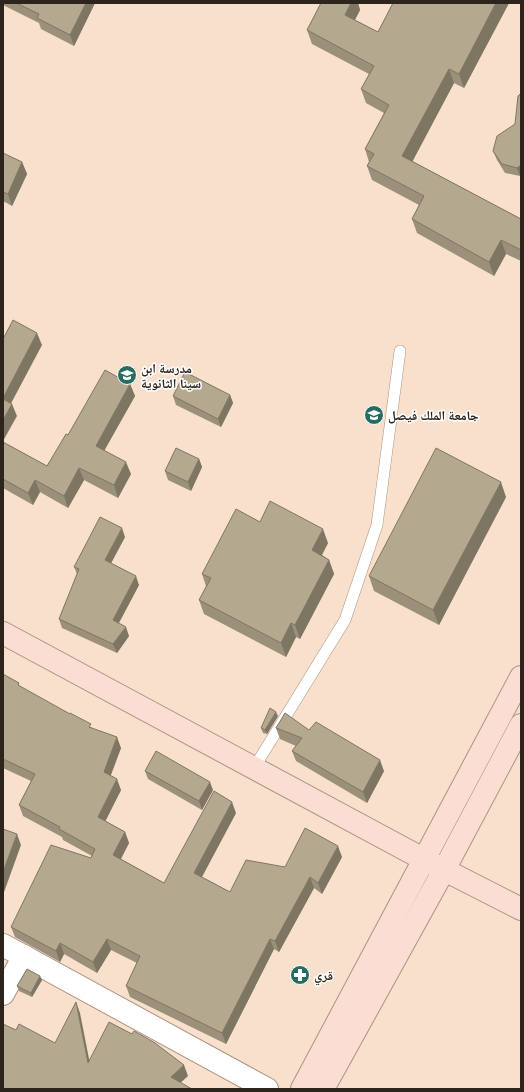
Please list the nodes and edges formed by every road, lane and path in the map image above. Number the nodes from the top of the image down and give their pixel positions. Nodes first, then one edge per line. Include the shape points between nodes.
1 (400, 351) dead end
2 (3, 633) edge
3 (521, 677) edge
4 (521, 725) edge
5 (254, 768) junction
6 (425, 860) junction
7 (444, 870) junction
8 (521, 909) edge
9 (3, 945) edge
10 (24, 956) junction
11 (3, 994) edge
12 (267, 1089) edge
13 (302, 1089) edge
14 (323, 1089) edge

1 - 5 lane via 377,525 345,620
2 - 5 street
3 - 6 street
4 - 7 street
5 - 6 street
6 - 7 street
6 - 13 street
7 - 8 street
7 - 14 street
9 - 10 street
10 - 11 street
10 - 12 street

